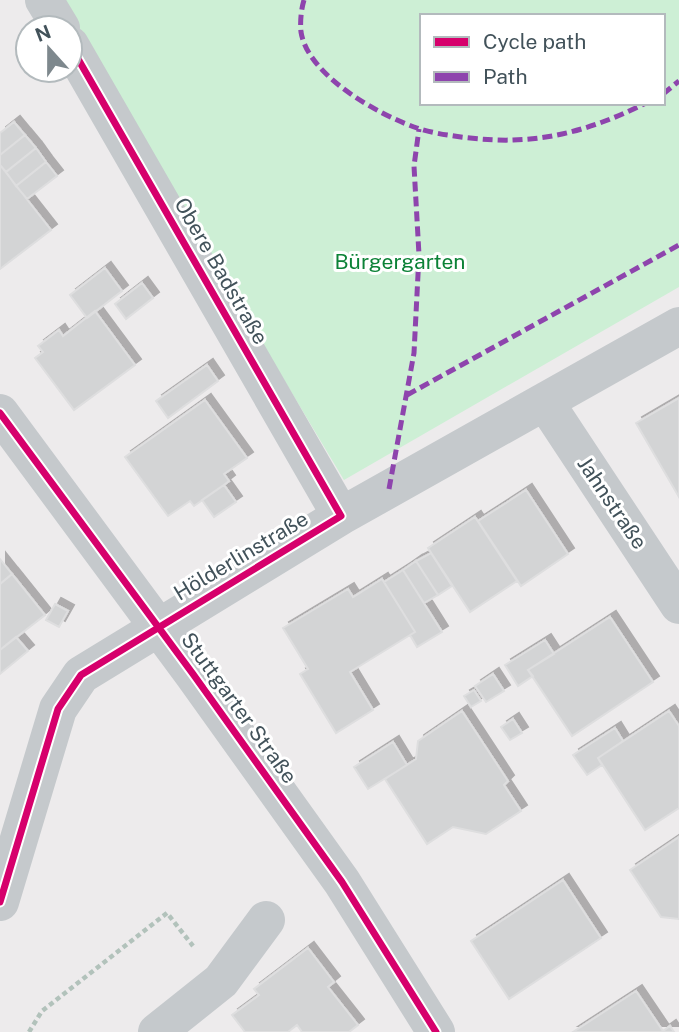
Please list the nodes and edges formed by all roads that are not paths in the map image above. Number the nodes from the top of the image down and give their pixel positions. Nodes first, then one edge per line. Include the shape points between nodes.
1 (84, 68) edge
2 (679, 326) edge
3 (545, 402) junction
4 (0, 413) edge
5 (341, 516) junction
6 (679, 605) edge
7 (158, 626) junction
8 (0, 902) edge
9 (266, 920) dead end
10 (157, 1032) edge
11 (436, 1032) edge

1 - 5 street, Obere Badstraße
2 - 3 street, Hölderlinstraße
3 - 5 street, Hölderlinstraße
3 - 6 street, Jahnstraße
4 - 7 street, Stuttgarter Straße
5 - 7 street, Hölderlinstraße
7 - 8 street, Hölderlinstraße via 81,675 58,709
7 - 11 street, Stuttgarter Straße via 342,882
9 - 10 street via 221,981

